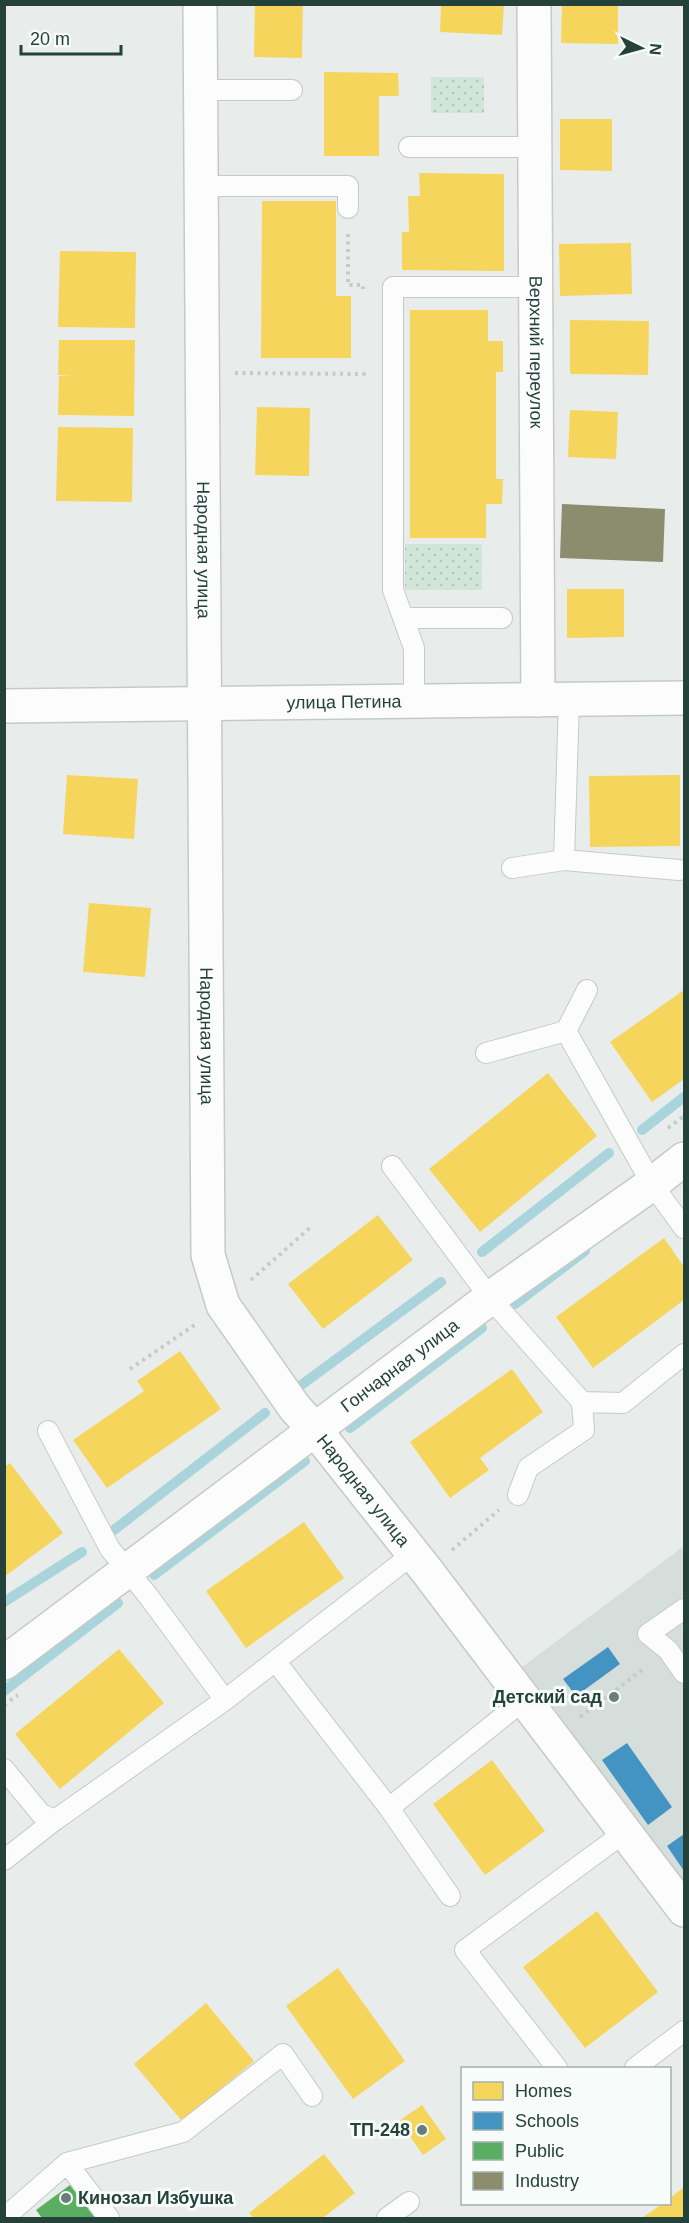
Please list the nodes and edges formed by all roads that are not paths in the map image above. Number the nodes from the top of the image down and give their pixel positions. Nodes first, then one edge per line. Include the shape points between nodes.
1 (200, 4) edge
2 (534, 4) edge
3 (201, 90) junction
4 (292, 90) dead end
5 (409, 147) dead end
6 (535, 147) junction
7 (202, 186) junction
8 (348, 208) road end
9 (536, 287) junction
10 (404, 618) junction
11 (502, 618) dead end
12 (684, 698) edge
13 (414, 700) junction
14 (553, 700) junction
15 (204, 703) junction
16 (4, 705) edge
17 (564, 860) junction
18 (512, 868) dead end
19 (679, 870) dead end
20 (587, 990) dead end
21 (566, 1031) junction
22 (486, 1053) dead end
23 (684, 1159) edge
24 (392, 1166) dead end
25 (652, 1184) junction
26 (684, 1228) edge
27 (490, 1298) junction
28 (684, 1354) edge
29 (582, 1402) junction
30 (48, 1431) dead end
31 (316, 1431) junction
32 (518, 1495) road end
33 (420, 1563) junction
34 (126, 1570) junction
35 (684, 1609) edge
36 (276, 1662) junction
37 (4, 1663) edge
38 (684, 1673) edge
39 (225, 1700) junction
40 (525, 1700) junction
41 (4, 1768) edge
42 (389, 1808) junction
43 (55, 1820) junction
44 (625, 1832) junction
45 (4, 1860) edge
46 (450, 1896) dead end
47 (684, 1910) edge
48 (684, 2031) edge
49 (556, 2067) edge
50 (636, 2067) edge
51 (312, 2096) dead end
52 (68, 2163) junction
53 (409, 2202) dead end
54 (4, 2218) edge
55 (109, 2218) edge
56 (387, 2218) edge

1 - 3 street, Народная улица
2 - 6 street, Верхний переулок
3 - 4 lane
3 - 7 street, Народная улица
5 - 6 lane
6 - 9 street, Верхний переулок
7 - 8 lane via 348,186
7 - 15 street, Народная улица
9 - 10 lane via 393,287 393,590
9 - 14 street, Верхний переулок
10 - 11 lane
10 - 13 lane via 414,648
12 - 14 street, улица Петина
13 - 14 street, улица Петина
13 - 15 street, улица Петина
14 - 17 lane
15 - 16 street, улица Петина
15 - 31 street, Народная улица via 208,1255 223,1305 295,1408
17 - 18 lane
17 - 19 lane
20 - 21 lane
21 - 22 lane
21 - 25 lane
23 - 25 street, Гончарная улица
24 - 27 lane
25 - 26 lane
25 - 27 street, Гончарная улица
27 - 29 lane
27 - 31 street, Гончарная улица
28 - 29 lane via 622,1403
29 - 32 lane via 584,1430 528,1468
30 - 34 lane via 110,1549
31 - 33 street, Народная улица
31 - 34 street, Гончарная улица
33 - 36 lane
33 - 40 street, Народная улица
34 - 37 street, Гончарная улица
34 - 39 lane
35 - 38 lane via 648,1634 668,1650
36 - 39 lane
36 - 42 lane
39 - 43 lane
40 - 42 lane
40 - 44 street, Народная улица
41 - 43 lane via 41,1814
42 - 46 lane
43 - 45 lane
44 - 47 street, Народная улица
44 - 49 lane via 465,1950
48 - 50 lane
51 - 52 lane via 283,2054 183,2132
52 - 54 lane
52 - 55 lane
53 - 56 lane

